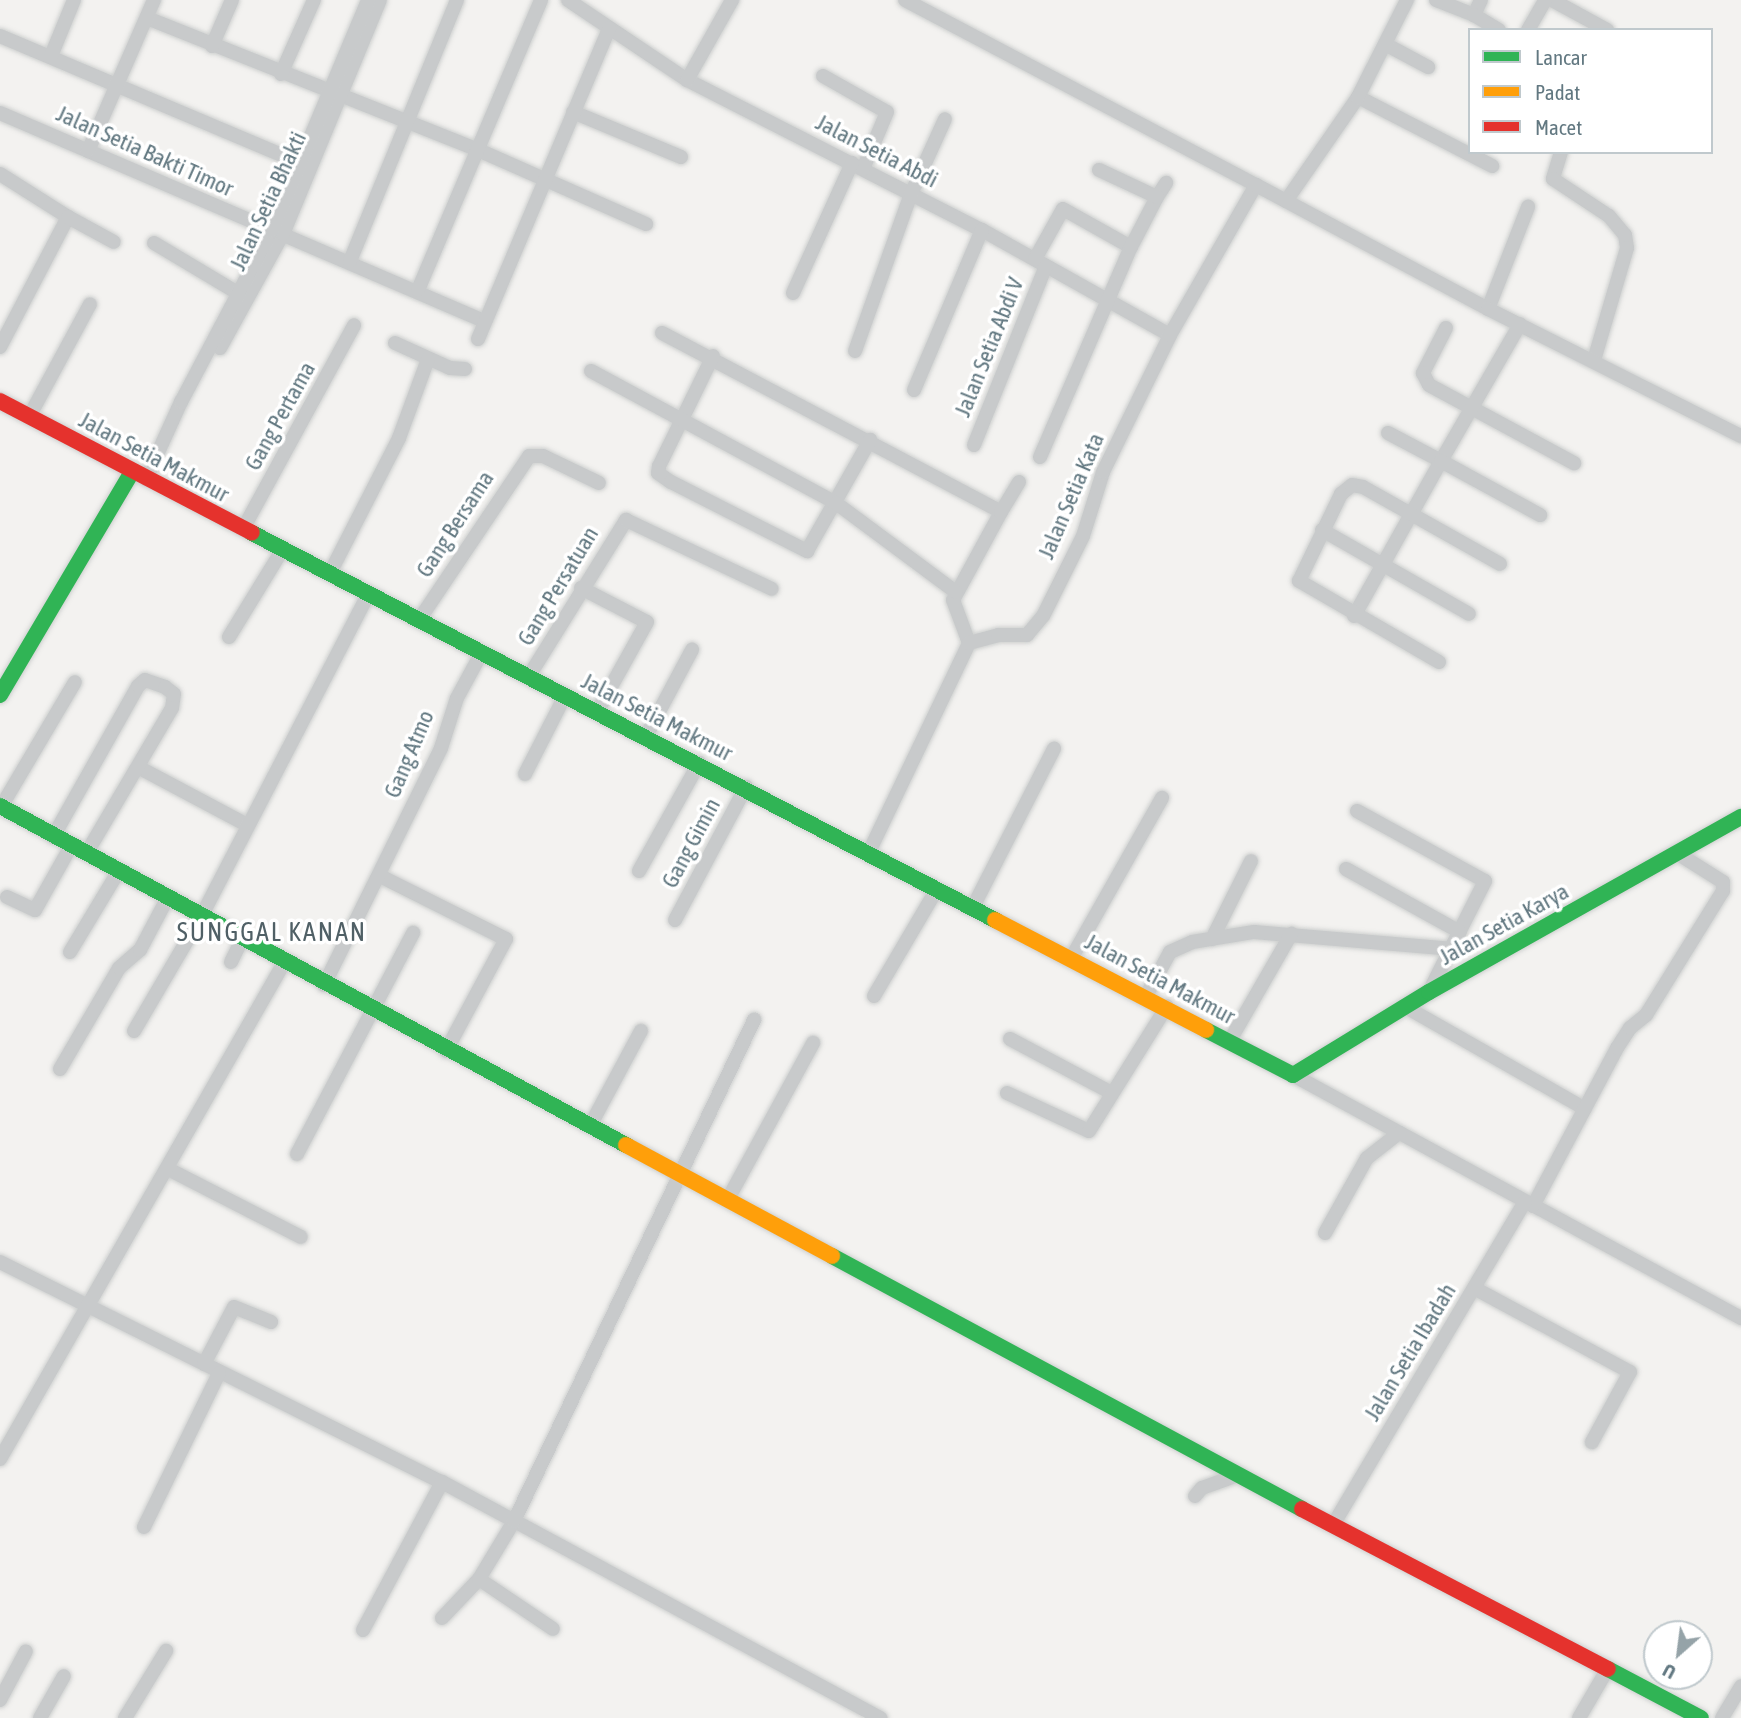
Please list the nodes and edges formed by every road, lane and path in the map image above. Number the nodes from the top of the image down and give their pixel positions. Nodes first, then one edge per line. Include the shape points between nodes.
1 (74, 0) edge
2 (154, 0) edge
3 (232, 0) edge
4 (314, 0) edge
5 (457, 0) edge
6 (541, 0) edge
7 (568, 0) edge
8 (732, 0) edge
9 (905, 0) edge
10 (1407, 0) edge
11 (1436, 0) edge
12 (1481, 0) edge
13 (1545, 0) edge
14 (1552, 0) edge
15 (373, 4) edge
16 (1474, 15) junction
17 (147, 18) junction
18 (1496, 28) edge
19 (1529, 28) edge
20 (1603, 28) edge
21 (609, 29) junction
22 (4, 37) edge
23 (1385, 44) junction
24 (212, 46) junction
25 (0, 52) edge
26 (51, 56) junction
27 (1428, 67) dead end
28 (282, 74) junction
29 (823, 76) dead end
30 (687, 80) junction
31 (119, 83) junction
32 (336, 94) junction
33 (1358, 97) junction
34 (573, 112) junction
35 (0, 113) edge
36 (946, 119) dead end
37 (410, 122) junction
38 (476, 149) junction
39 (88, 151) junction
40 (1468, 154) edge
41 (1469, 154) edge
42 (1559, 154) edge
43 (681, 157) dead end
44 (306, 164) junction
45 (858, 166) junction
46 (1492, 166) dead end
47 (1100, 170) dead end
48 (0, 174) edge
49 (544, 181) junction
50 (1166, 183) dead end
51 (1256, 185) junction
52 (911, 194) junction
53 (1157, 197) junction
54 (1286, 201) junction
55 (1528, 207) dead end
56 (68, 217) junction
57 (646, 224) dead end
58 (982, 230) junction
59 (277, 232) junction
60 (114, 242) dead end
61 (154, 243) dead end
62 (1131, 247) junction
63 (350, 261) junction
64 (1041, 262) junction
65 (418, 289) junction
66 (238, 293) junction
67 (793, 293) dead end
68 (1107, 300) junction
69 (90, 303) dead end
70 (1488, 309) junction
71 (484, 321) junction
72 (1520, 324) junction
73 (354, 325) dead end
74 (1446, 328) dead end
75 (223, 333) junction
76 (662, 333) dead end
77 (1170, 335) junction
78 (478, 339) dead end
79 (395, 342) dead end
80 (0, 347) edge
81 (855, 351) dead end
82 (713, 356) junction
83 (428, 359) junction
84 (1594, 360) junction
85 (465, 369) dead end
86 (591, 372) dead end
87 (914, 390) dead end
88 (0, 401) edge
89 (1471, 408) junction
90 (29, 417) junction
91 (683, 418) junction
92 (1388, 433) dead end
93 (1741, 436) edge
94 (870, 440) junction
95 (974, 445) dead end
96 (1040, 457) dead end
97 (1441, 461) junction
98 (1574, 463) dead end
99 (139, 475) junction
100 (1018, 482) dead end
101 (598, 483) dead end
102 (836, 503) junction
103 (1002, 512) junction
104 (1410, 515) junction
105 (1540, 515) dead end
106 (243, 529) junction
107 (1322, 530) junction
108 (283, 549) junction
109 (1384, 564) junction
110 (1500, 564) dead end
111 (330, 573) junction
112 (581, 588) junction
113 (772, 589) dead end
114 (956, 592) junction
115 (369, 593) junction
116 (1469, 614) dead end
117 (1354, 616) junction
118 (419, 620) junction
119 (229, 637) dead end
120 (969, 643) junction
121 (692, 650) dead end
122 (482, 652) junction
123 (1439, 662) dead end
124 (529, 676) junction
125 (75, 682) dead end
126 (0, 695) edge
127 (565, 696) junction
128 (597, 712) junction
129 (646, 737) junction
130 (1054, 749) dead end
131 (699, 763) junction
132 (138, 767) junction
133 (525, 774) dead end
134 (746, 788) junction
135 (1162, 798) dead end
136 (1, 807) edge
137 (1357, 811) dead end
138 (1741, 817) edge
139 (247, 825) junction
140 (54, 837) junction
141 (71, 846) junction
142 (1677, 853) junction
143 (86, 854) junction
144 (868, 854) junction
145 (1251, 861) dead end
146 (1346, 869) dead end
147 (639, 871) dead end
148 (118, 872) junction
149 (380, 876) junction
150 (937, 889) junction
151 (7, 897) dead end
152 (167, 899) junction
153 (973, 907) junction
154 (201, 917) junction
155 (675, 920) dead end
156 (1460, 932) junction
157 (413, 933) dead end
158 (1291, 934) junction
159 (242, 939) junction
160 (1212, 939) junction
161 (1453, 949) junction
162 (71, 952) dead end
163 (1072, 957) junction
164 (230, 962) dead end
165 (284, 963) junction
166 (324, 985) junction
167 (1430, 992) junction
168 (874, 996) dead end
169 (1146, 996) junction
170 (1167, 1006) junction
171 (1404, 1006) junction
172 (373, 1010) junction
173 (754, 1020) dead end
174 (134, 1031) dead end
175 (641, 1031) dead end
176 (1010, 1039) dead end
177 (1229, 1042) junction
178 (813, 1043) dead end
179 (446, 1051) junction
180 (60, 1069) dead end
181 (1293, 1075) junction
182 (1007, 1093) dead end
183 (1112, 1093) junction
184 (1585, 1109) junction
185 (590, 1126) junction
186 (1399, 1133) junction
187 (298, 1154) dead end
188 (168, 1169) junction
189 (679, 1174) junction
190 (728, 1199) junction
191 (1529, 1204) junction
192 (1325, 1233) dead end
193 (301, 1237) dead end
194 (0, 1262) edge
195 (1474, 1288) junction
196 (88, 1304) junction
197 (1741, 1318) edge
198 (271, 1322) dead end
199 (204, 1364) junction
200 (219, 1373) junction
201 (1592, 1442) dead end
202 (0, 1459) edge
203 (1237, 1475) junction
204 (442, 1482) junction
205 (1195, 1496) dead end
206 (514, 1521) junction
207 (1333, 1525) junction
208 (144, 1527) dead end
209 (480, 1579) junction
210 (442, 1618) dead end
211 (553, 1629) dead end
212 (363, 1630) dead end
213 (26, 1651) dead end
214 (166, 1651) dead end
215 (1606, 1670) junction
216 (64, 1676) dead end
217 (1741, 1686) edge
218 (0, 1700) edge
219 (40, 1718) edge
220 (125, 1718) edge
221 (881, 1718) edge
222 (1579, 1718) edge
223 (1701, 1718) edge
224 (1722, 1718) edge

1 - 26 street
2 - 17 street
3 - 24 street
4 - 28 street
5 - 37 street
6 - 38 street
7 - 21 street, Jalan Setia Abdi
8 - 30 street
9 - 51 street
10 - 23 street
11 - 16 street
12 - 16 street
13 - 19 street
14 - 20 street
15 - 32 street, Jalan Setia Bhakti
16 - 18 street
17 - 24 street
17 - 31 street
21 - 30 street, Jalan Setia Abdi
21 - 34 street
22 - 25 street
22 - 26 street
23 - 27 street
23 - 33 street
24 - 28 street
26 - 31 street
28 - 32 street
29 - 45 street via 887,112 887,121
30 - 45 street, Jalan Setia Abdi
31 - 39 street
31 - 44 street
32 - 37 street
32 - 44 street, Jalan Setia Bhakti
33 - 40 street
33 - 54 street
34 - 43 street
34 - 49 street
35 - 39 street, Jalan Setia Bakti Timor
36 - 52 street
37 - 38 street
37 - 63 street
38 - 49 street
38 - 65 street
39 - 59 street, Jalan Setia Bakti Timor
41 - 46 street
42 - 84 street via 1552,177 1609,216 1625,235 1627,248
44 - 59 street, Jalan Setia Bhakti
45 - 52 street, Jalan Setia Abdi
45 - 67 street
47 - 53 street
48 - 56 street
49 - 57 street
49 - 71 street
50 - 53 street
51 - 54 street
51 - 77 street, Jalan Setia Kata
52 - 58 street, Jalan Setia Abdi
52 - 81 street
53 - 62 street
54 - 70 street
55 - 70 street
56 - 60 street
56 - 80 street
58 - 64 street, Jalan Setia Abdi
58 - 87 street
59 - 63 street, Jalan Setia Bakti Timor
59 - 66 street, Jalan Setia Bhakti
59 - 75 street, Jalan Setia Bhakti
61 - 66 street
62 - 64 street, Jalan Setia Abdi V via 1063,209
62 - 68 street
63 - 65 street, Jalan Setia Bakti Timor
64 - 68 street, Jalan Setia Abdi
64 - 95 street, Jalan Setia Abdi V
65 - 71 street, Jalan Setia Bakti Timor
66 - 75 street, Jalan Setia Bhakti
68 - 77 street, Jalan Setia Abdi
68 - 96 street
69 - 90 street
70 - 72 street
71 - 78 street
72 - 84 street
72 - 89 street
73 - 106 street, Gang Pertama
74 - 89 street via 1423,378
75 - 99 street, Jalan Setia Bhakti
76 - 82 street
77 - 120 street, Jalan Setia Kata via 1103,472 1083,536 1043,616 1027,635 998,635
79 - 83 street
82 - 91 street
82 - 94 street
83 - 85 street
83 - 111 street via 399,438
84 - 93 street
86 - 91 street
88 - 90 street, Jalan Setia Makmur
89 - 97 street
89 - 98 street
90 - 99 street, Jalan Setia Makmur
91 - 102 street
91 - 102 street via 658,473 671,482 800,550 812,545
92 - 97 street
94 - 102 street
94 - 103 street
97 - 104 street
97 - 105 street
99 - 106 street, Jalan Setia Makmur
99 - 126 street
100 - 103 street
101 - 118 street, Gang Bersama via 543,456 531,455
102 - 114 street
103 - 114 street
104 - 107 street via 1352,485 1341,494
104 - 109 street
104 - 110 street
106 - 108 street, Jalan Setia Makmur
107 - 109 street
107 - 117 street via 1299,580
108 - 111 street, Jalan Setia Makmur
108 - 119 street
109 - 116 street
109 - 117 street
111 - 115 street, Jalan Setia Makmur
112 - 113 street, Gang Persatuan via 626,520
112 - 124 street, Gang Persatuan
112 - 128 street via 647,622
114 - 120 street via 954,611
115 - 118 street, Jalan Setia Makmur
115 - 139 street
117 - 123 street
118 - 122 street, Jalan Setia Makmur
120 - 144 street
121 - 129 street
122 - 124 street, Jalan Setia Makmur
122 - 149 street, Gang Atmo via 457,698 441,748
124 - 127 street, Jalan Setia Makmur
125 - 136 street
127 - 128 street, Jalan Setia Makmur
127 - 133 street
128 - 129 street, Jalan Setia Makmur
129 - 131 street, Jalan Setia Makmur
130 - 153 street
131 - 134 street, Jalan Setia Makmur
131 - 147 street
132 - 139 street
132 - 140 street via 174,700 165,687 145,680 98,752
132 - 143 street
134 - 144 street, Jalan Setia Makmur
134 - 155 street, Gang Gimin
135 - 163 street
136 - 140 street
137 - 156 street via 1481,875 1485,886
138 - 142 street, Jalan Setia Karya
139 - 154 street
140 - 141 street
141 - 143 street
141 - 151 street via 36,910
142 - 167 street, Jalan Setia Karya
142 - 184 street, Jalan Setia Ibadah via 1723,882 1723,891 1646,1014 1616,1048
143 - 148 street
144 - 150 street, Jalan Setia Makmur
145 - 160 street
146 - 156 street
148 - 152 street
148 - 162 street
149 - 166 street, Gang Atmo
149 - 179 street via 506,939
150 - 153 street, Jalan Setia Makmur
150 - 168 street
152 - 154 street
152 - 180 street via 140,950 119,968
153 - 163 street, Jalan Setia Makmur
154 - 159 street
154 - 174 street
156 - 161 street
157 - 172 street
158 - 160 street via 1254,932
158 - 161 street
158 - 177 street
159 - 164 street
159 - 165 street
160 - 169 street via 1183,943 1170,952
161 - 167 street
163 - 169 street, Jalan Setia Makmur
165 - 166 street
165 - 188 street
166 - 172 street
167 - 171 street, Jalan Setia Karya
169 - 170 street, Jalan Setia Makmur
170 - 177 street, Jalan Setia Makmur
170 - 183 street
171 - 181 street, Jalan Setia Karya
171 - 184 street
172 - 179 street
172 - 187 street
173 - 189 street
175 - 185 street
176 - 183 street
177 - 181 street, Jalan Setia Makmur
178 - 190 street
179 - 185 street
181 - 186 street
182 - 183 street via 1086,1132
184 - 191 street, Jalan Setia Ibadah
185 - 189 street
186 - 191 street
186 - 192 street via 1367,1158
188 - 193 street
188 - 196 street
189 - 190 street
189 - 206 street
190 - 203 street
191 - 195 street, Jalan Setia Ibadah
191 - 197 street
194 - 196 street
195 - 201 street via 1630,1372
195 - 207 street, Jalan Setia Ibadah
196 - 199 street
196 - 202 street
198 - 199 street via 234,1307
199 - 200 street
200 - 204 street
200 - 208 street
203 - 205 street via 1202,1488
203 - 207 street
204 - 206 street
204 - 212 street
206 - 209 street
206 - 221 street
207 - 215 street
209 - 210 street
209 - 211 street
213 - 218 street
214 - 220 street
215 - 222 street
215 - 223 street
216 - 219 street
217 - 224 street

